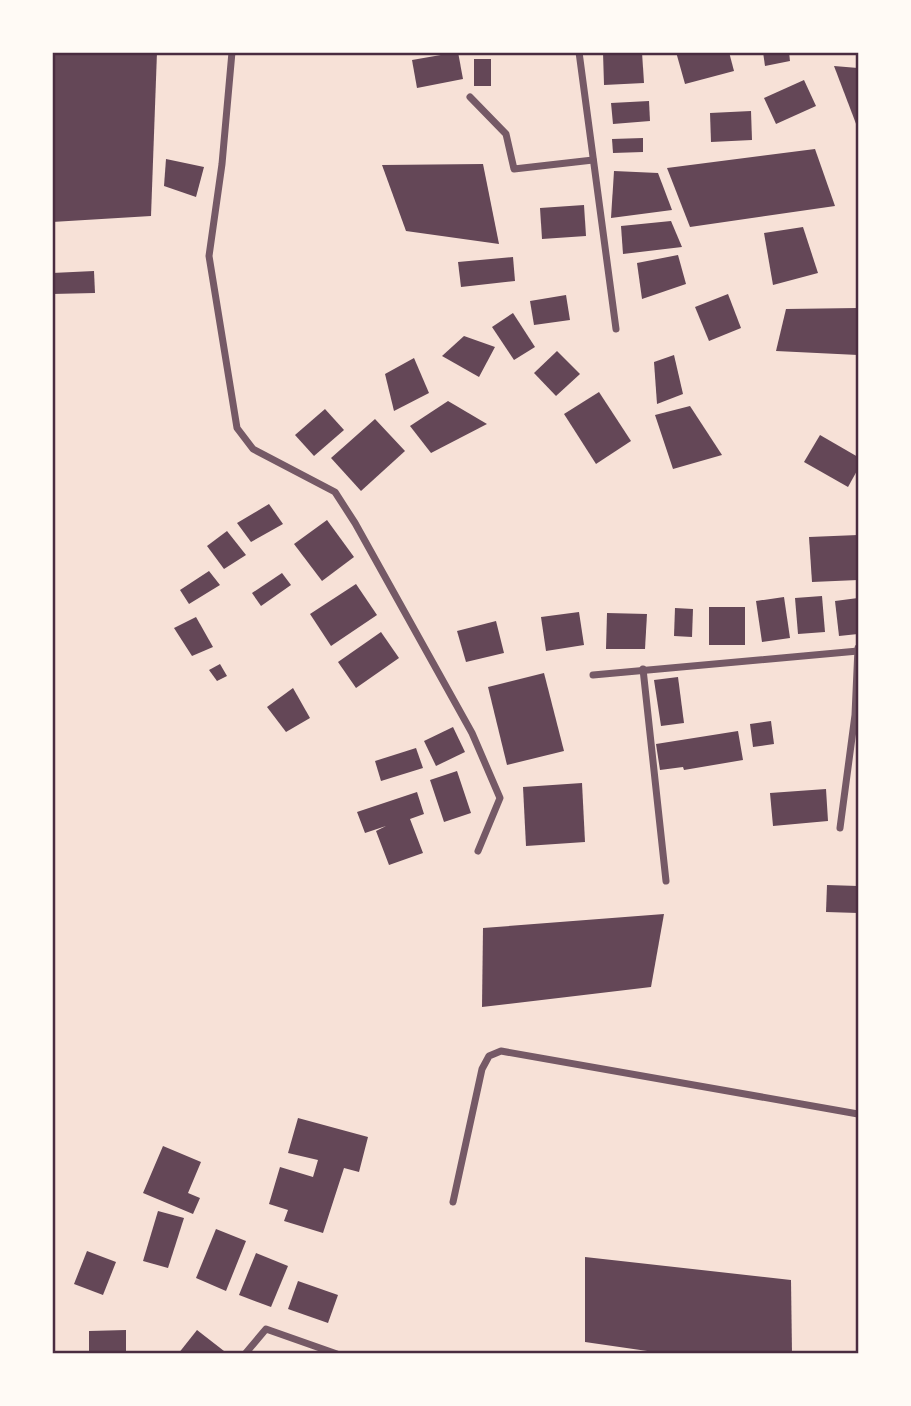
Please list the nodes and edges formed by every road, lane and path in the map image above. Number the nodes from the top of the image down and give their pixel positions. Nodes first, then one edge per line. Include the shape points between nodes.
1 (232, 52) edge
2 (579, 52) edge
3 (470, 97) dead end
4 (593, 160) junction
5 (616, 329) dead end
6 (858, 649) edge
7 (643, 669) junction
8 (593, 675) dead end
9 (857, 715) edge
10 (840, 828) dead end
11 (478, 851) dead end
12 (666, 881) dead end
13 (859, 1114) edge
14 (453, 1202) dead end
15 (245, 1353) edge
16 (337, 1353) edge

1 - 11 street via 209,256 237,428 253,449 335,492 355,523 472,733 500,798
2 - 4 street
3 - 4 street via 506,134 514,169
4 - 5 street
6 - 7 street
6 - 9 street
7 - 8 street
7 - 12 street
9 - 10 street
13 - 14 street via 501,1051 489,1056 482,1069
15 - 16 street via 266,1329

